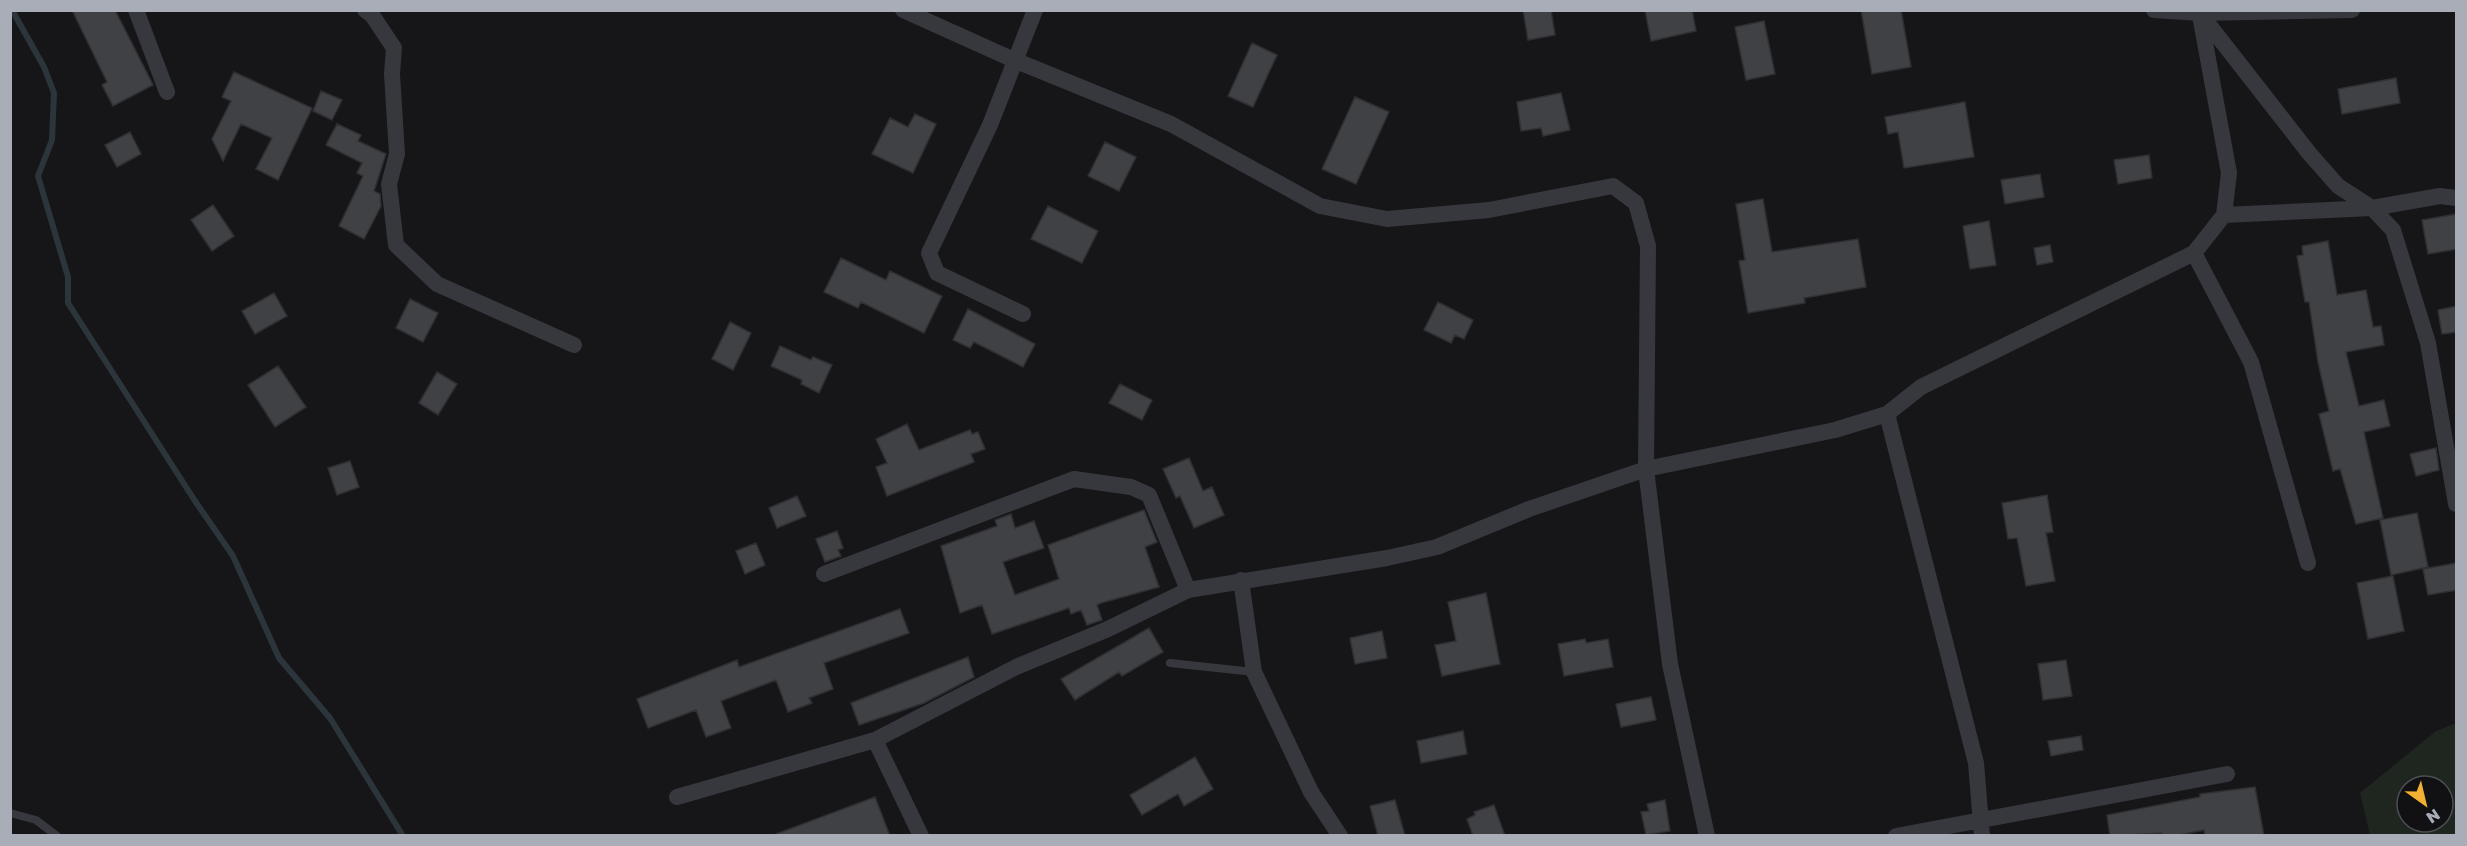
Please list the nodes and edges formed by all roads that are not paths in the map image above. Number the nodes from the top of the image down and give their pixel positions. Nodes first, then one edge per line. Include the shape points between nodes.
1 (136, 10) edge
2 (365, 10) edge
3 (903, 10) edge
4 (1035, 10) edge
5 (2154, 10) edge
6 (2352, 10) edge
7 (2199, 12) edge
8 (1014, 60) junction
9 (167, 92) dead end
10 (2457, 198) edge
11 (2372, 208) junction
12 (2224, 215) junction
13 (2194, 253) junction
14 (1023, 314) dead end
15 (574, 345) dead end
16 (1887, 414) junction
17 (1646, 469) junction
18 (2457, 504) edge
19 (2308, 563) dead end
20 (824, 574) dead end
21 (1241, 580) junction
22 (1188, 590) junction
23 (1170, 663) dead end
24 (1254, 672) junction
25 (875, 740) junction
26 (2227, 774) dead end
27 (677, 797) dead end
28 (10, 813) edge
29 (1981, 829) edge
30 (57, 836) edge
31 (921, 836) edge
32 (1340, 836) edge
33 (1707, 836) edge
34 (1896, 836) edge

1 - 9 street
2 - 15 street via 394,48 397,154 389,184 396,245 437,284
3 - 8 street
4 - 8 street
5 - 7 street
6 - 7 street
7 - 11 street via 2330,178
7 - 12 street via 2229,173
8 - 14 street via 990,125 929,254 937,273
8 - 17 street via 1171,124 1320,206 1387,219 1489,210 1613,186 1636,203 1648,246
10 - 11 street via 2440,196
11 - 12 street
11 - 18 street via 2393,230 2428,343
12 - 13 street
13 - 16 street via 1921,387
13 - 19 street via 2251,362
16 - 17 street via 1835,430
16 - 29 street via 1976,763
17 - 21 street via 1529,509 1437,547
17 - 33 street via 1670,664
20 - 22 street via 1074,479 1131,487 1149,495
21 - 22 street
21 - 24 street
22 - 25 street via 1016,667
23 - 24 lane
24 - 32 street via 1311,792
25 - 27 street
25 - 31 street
26 - 29 street
28 - 30 lane via 36,820
29 - 34 street

